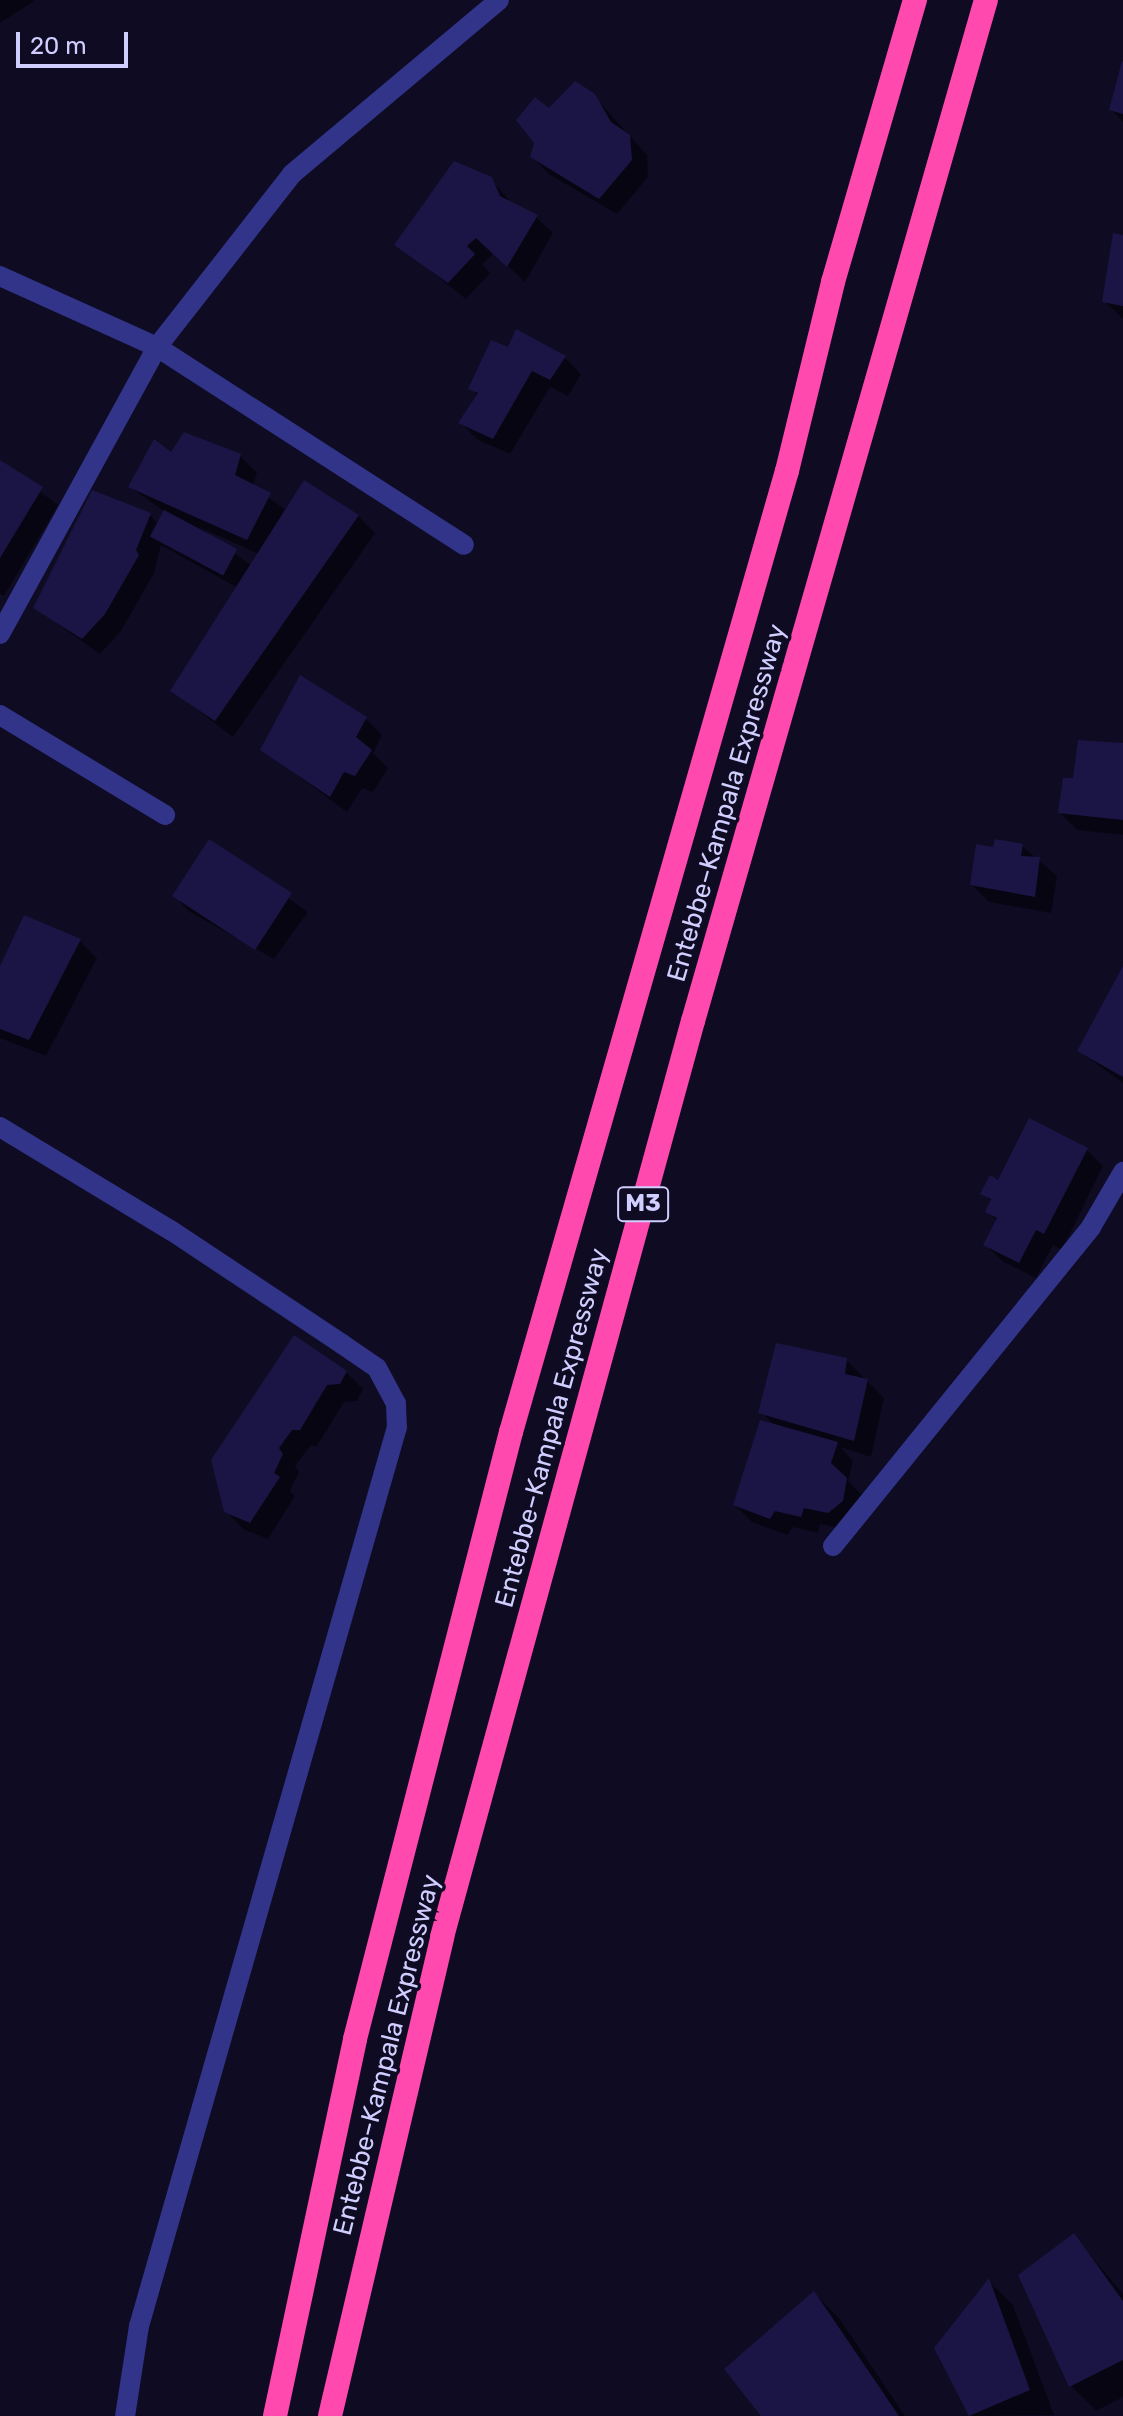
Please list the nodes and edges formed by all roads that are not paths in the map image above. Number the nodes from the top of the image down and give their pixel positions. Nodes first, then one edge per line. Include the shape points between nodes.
1 (499, 0) edge
2 (915, 0) edge
3 (986, 0) edge
4 (0, 276) edge
5 (157, 347) junction
6 (464, 545) dead end
7 (0, 634) edge
8 (0, 715) edge
9 (165, 815) dead end
10 (0, 1127) edge
11 (1123, 1172) edge
12 (833, 1546) dead end
13 (125, 2416) edge
14 (275, 2416) edge
15 (330, 2416) edge

1 - 5 street via 292,174
2 - 14 highway, Entebbe–Kampala Expressway / M3 via 833,282 783,486 511,1432 355,2039
3 - 15 highway, Entebbe–Kampala Expressway / M3 via 693,1021 451,1906
4 - 5 street
5 - 6 street
5 - 7 street
8 - 9 street
10 - 13 street via 172,1231 377,1368 396,1403 397,1427 139,2326
11 - 12 street via 1091,1227

